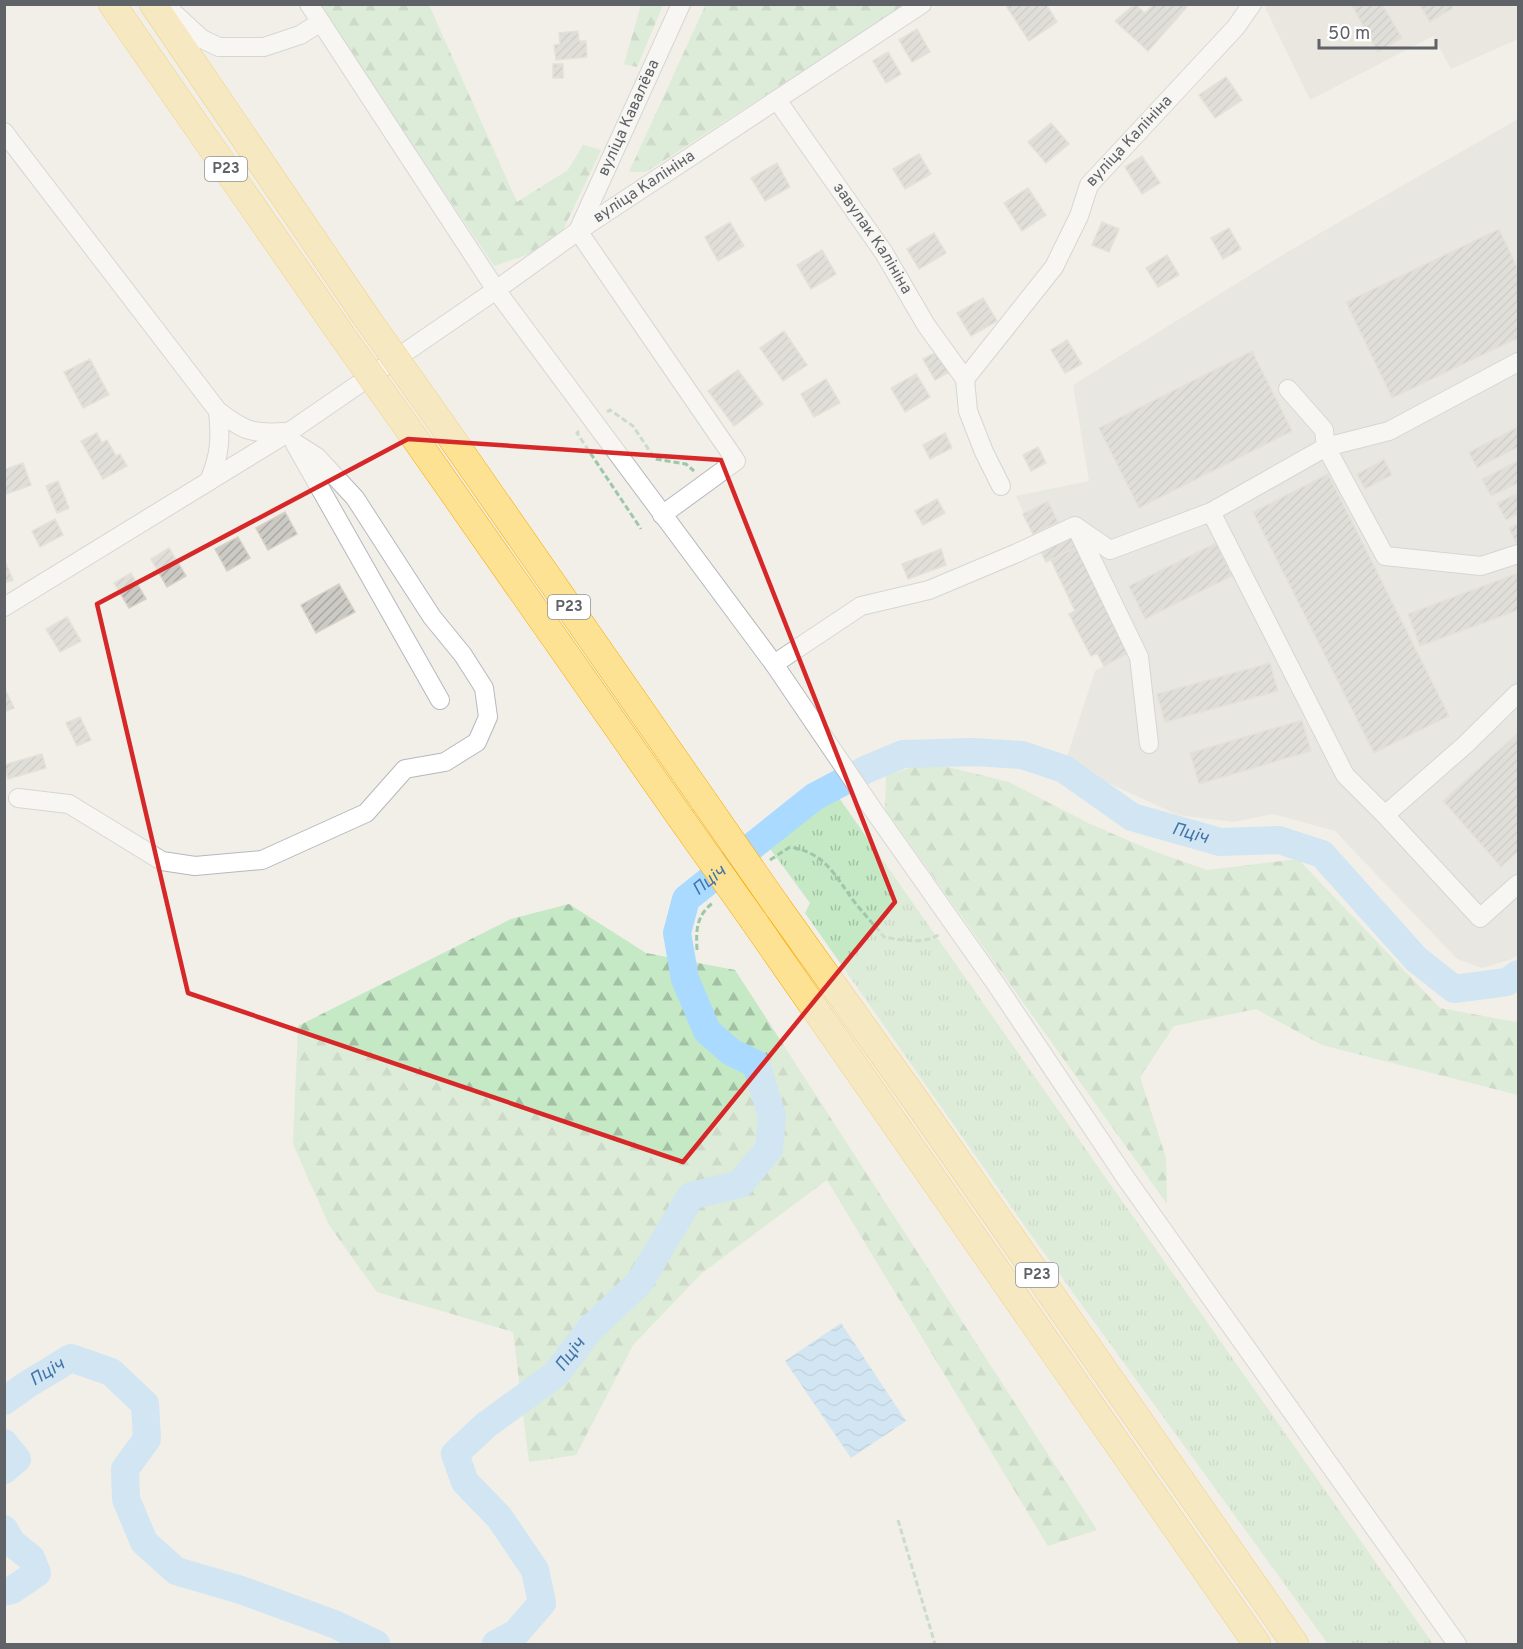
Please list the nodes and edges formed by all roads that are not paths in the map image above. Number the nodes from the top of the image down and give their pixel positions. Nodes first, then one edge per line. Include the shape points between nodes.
1 (112, 4) edge
2 (153, 4) edge
3 (164, 4) edge
4 (309, 4) edge
5 (681, 4) edge
6 (922, 4) edge
7 (1252, 4) edge
8 (321, 22) junction
9 (777, 100) junction
10 (4, 132) edge
11 (578, 231) junction
12 (496, 290) junction
13 (1518, 362) edge
14 (965, 379) junction
15 (1288, 389) dead end
16 (218, 411) junction
17 (292, 438) junction
18 (1326, 447) junction
19 (209, 481) junction
20 (1001, 486) dead end
21 (1211, 512) junction
22 (662, 515) junction
23 (1075, 526) junction
24 (1518, 554) edge
25 (4, 608) edge
26 (774, 664) junction
27 (1518, 693) edge
28 (440, 700) dead end
29 (1149, 744) dead end
30 (18, 798) dead end
31 (1385, 815) junction
32 (1518, 884) edge
33 (1257, 1644) edge
34 (1295, 1644) edge
35 (1457, 1644) edge

1 - 33 highway, Р23, bridge
2 - 34 highway, Р23, bridge via 366,317
3 - 8 street via 202,39 219,47 264,47 300,35
4 - 8 street
5 - 11 street, вуліца Кавалёва
6 - 9 street, вуліца Калініна
7 - 14 street, вуліца Калініна via 1236,27 1089,185 1054,267
8 - 12 street
9 - 11 street, вуліца Калініна
9 - 14 street, завулак Калініна via 884,253 926,325
10 - 16 street
11 - 12 street, вуліца Калініна
11 - 22 street via 736,461
12 - 17 street, вуліца Калініна
12 - 22 street
13 - 18 street via 1389,431
14 - 20 street via 968,411
15 - 18 street via 1324,430
16 - 17 street via 238,427
16 - 19 street via 221,436
17 - 19 street, вуліца Калініна
17 - 28 street
17 - 30 street via 317,457 355,498 432,617 484,688 489,717 477,742 445,762 405,769 366,813 262,860 195,866 162,861 69,804
18 - 21 street
18 - 24 street via 1385,556 1481,566
19 - 25 street, вуліца Калініна
21 - 23 street via 1110,550
21 - 31 street via 1345,775
22 - 26 street
23 - 26 street via 929,590 861,606
23 - 29 street via 1139,657
26 - 35 street via 1125,1177
27 - 31 street
31 - 32 street via 1480,918

